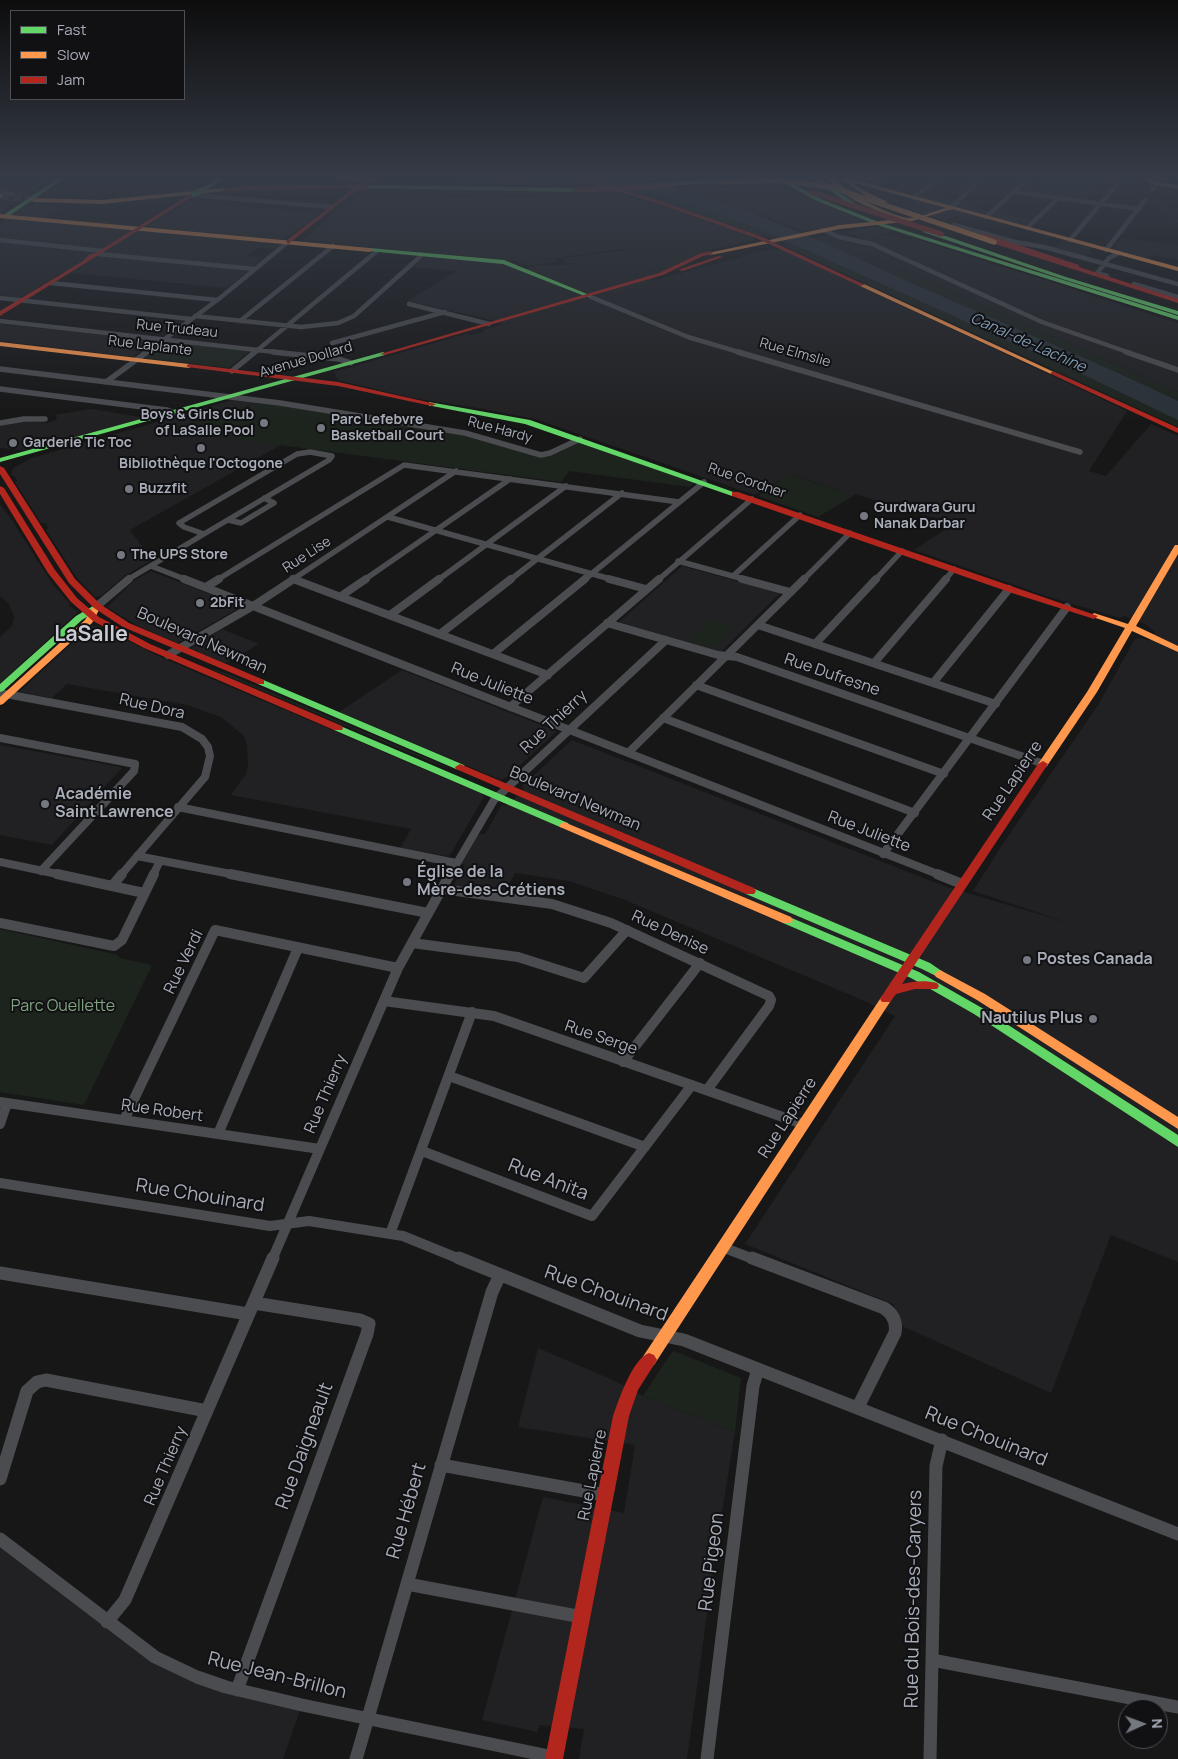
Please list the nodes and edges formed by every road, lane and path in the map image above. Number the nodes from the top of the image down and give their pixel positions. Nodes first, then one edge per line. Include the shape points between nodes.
1 (89, 260) edge
2 (169, 260) edge
3 (266, 260) edge
4 (316, 260) edge
5 (365, 260) edge
6 (416, 260) edge
7 (477, 260) edge
8 (688, 260) edge
9 (810, 260) edge
10 (907, 260) edge
11 (993, 260) edge
12 (1017, 260) edge
13 (1024, 260) edge
14 (1030, 260) edge
15 (1047, 260) edge
16 (1052, 260) edge
17 (1054, 260) edge
18 (1069, 260) edge
19 (1074, 260) edge
20 (1107, 260) edge
21 (1144, 260) edge
22 (1064, 264) junction
23 (1101, 268) junction
24 (255, 269) junction
25 (1178, 270) edge
26 (51, 283) junction
27 (1178, 284) edge
28 (1116, 294) junction
29 (589, 296) junction
30 (0, 298) edge
31 (216, 300) junction
32 (1178, 300) edge
33 (22, 301) junction
34 (409, 304) dead end
35 (445, 312) junction
36 (1178, 312) edge
37 (0, 314) edge
38 (193, 318) junction
39 (1178, 318) edge
40 (0, 321) edge
41 (240, 321) junction
42 (489, 324) junction
43 (287, 326) junction
44 (164, 339) junction
45 (332, 343) dead end
46 (0, 344) edge
47 (258, 350) junction
48 (136, 360) junction
49 (351, 363) junction
50 (0, 369) edge
51 (328, 370) junction
52 (1178, 370) edge
53 (232, 371) junction
54 (296, 378) junction
55 (275, 380) junction
56 (106, 382) junction
57 (332, 383) junction
58 (0, 389) edge
59 (232, 397) junction
60 (175, 412) junction
61 (45, 419) dead end
62 (0, 423) edge
63 (131, 425) junction
64 (1178, 431) edge
65 (580, 439) junction
66 (1080, 452) dead end
67 (0, 460) edge
68 (2, 469) edge
69 (456, 472) junction
70 (510, 479) junction
71 (704, 482) junction
72 (566, 486) junction
73 (1, 493) edge
74 (622, 493) junction
75 (264, 498) junction
76 (752, 498) junction
77 (679, 502) junction
78 (800, 516) junction
79 (388, 517) junction
80 (228, 520) junction
81 (436, 530) junction
82 (850, 533) junction
83 (205, 534) junction
84 (486, 545) junction
85 (1178, 547) edge
86 (902, 551) junction
87 (538, 559) junction
88 (678, 562) junction
89 (151, 566) junction
90 (954, 569) junction
91 (591, 574) junction
92 (733, 576) junction
93 (293, 579) junction
94 (206, 587) junction
95 (646, 589) junction
96 (1009, 589) junction
97 (790, 592) junction
98 (341, 596) junction
99 (253, 606) junction
100 (1066, 607) junction
101 (92, 612) junction
102 (390, 615) junction
103 (608, 622) junction
104 (104, 623) junction
105 (758, 625) junction
106 (83, 626) junction
107 (1130, 627) junction
108 (440, 634) junction
109 (666, 640) junction
110 (815, 644) junction
111 (1178, 649) edge
112 (173, 652) junction
113 (493, 654) junction
114 (726, 656) junction
115 (874, 663) junction
116 (548, 675) junction
117 (933, 683) junction
118 (696, 685) junction
119 (2, 695) edge
120 (996, 704) junction
121 (510, 707) junction
122 (663, 718) junction
123 (568, 730) junction
124 (0, 738) edge
125 (971, 738) junction
126 (628, 754) junction
127 (1044, 764) junction
128 (944, 774) junction
129 (502, 792) junction
130 (178, 808) junction
131 (915, 813) junction
132 (883, 854) junction
133 (137, 856) junction
134 (160, 861) junction
135 (0, 862) edge
136 (456, 863) junction
137 (41, 871) junction
138 (962, 884) junction
139 (112, 886) junction
140 (442, 889) junction
141 (144, 893) junction
142 (428, 913) junction
143 (0, 923) edge
144 (627, 930) junction
145 (412, 943) junction
146 (298, 948) junction
147 (911, 959) junction
148 (700, 963) junction
149 (398, 968) junction
150 (904, 970) junction
151 (937, 986) junction
152 (891, 991) junction
153 (384, 1001) junction
154 (472, 1012) junction
155 (623, 1062) junction
156 (449, 1076) junction
157 (692, 1085) junction
158 (707, 1090) junction
159 (4, 1102) edge
160 (124, 1120) junction
161 (0, 1124) edge
162 (803, 1124) junction
163 (1178, 1124) edge
164 (218, 1134) junction
165 (1178, 1142) edge
166 (645, 1148) junction
167 (320, 1149) junction
168 (422, 1150) junction
169 (0, 1183) edge
170 (288, 1224) junction
171 (390, 1234) junction
172 (722, 1247) junction
173 (0, 1273) edge
174 (500, 1275) junction
175 (251, 1308) junction
176 (664, 1336) junction
177 (758, 1369) junction
178 (858, 1407) junction
179 (207, 1411) junction
180 (942, 1440) junction
181 (441, 1465) junction
182 (0, 1479) edge
183 (606, 1495) junction
184 (1178, 1534) edge
185 (0, 1540) edge
186 (407, 1584) junction
187 (582, 1618) junction
188 (107, 1622) junction
189 (932, 1660) junction
190 (237, 1690) junction
191 (1178, 1707) edge
192 (368, 1718) junction
193 (554, 1758) edge
194 (356, 1759) edge
195 (707, 1759) edge
196 (930, 1759) edge

1 - 26 main road
2 - 24 street
3 - 24 street
4 - 41 street
5 - 43 street
6 - 43 street via 350,318 319,326
7 - 29 main road, Rue Elmslie via 509,263
8 - 29 main road, Avenue Dollard via 664,273
9 - 64 main road
10 - 52 street via 1053,327
11 - 39 main road
12 - 28 main road, bridge
13 - 28 main road
14 - 36 main road
15 - 32 main road
16 - 22 main road, bridge
17 - 22 main road
18 - 23 main road
19 - 23 street
20 - 23 street
21 - 25 main road
22 - 32 main road
23 - 27 street
23 - 32 street
24 - 31 street
26 - 31 street
26 - 33 main road
28 - 36 main road
29 - 42 main road, Avenue Dollard
29 - 66 street, Rue Elmslie via 696,340
30 - 33 street
31 - 38 street
33 - 37 main road
33 - 38 street
34 - 35 street
35 - 42 street
35 - 45 street
38 - 41 street
38 - 44 street
40 - 44 street, Rue Trudeau
41 - 43 street
42 - 49 main road, Avenue Dollard
43 - 47 street
44 - 47 street, Rue Trudeau
44 - 48 street
46 - 48 main road, Rue Laplante
47 - 49 street, Rue Trudeau
47 - 53 street
48 - 53 main road, Rue Laplante
48 - 56 street
49 - 51 main road, Avenue Dollard
50 - 56 street, Rue Hardy
51 - 54 main road, Avenue Dollard
51 - 57 main road via 324,376
53 - 55 main road, Rue Laplante
54 - 55 main road, Rue Laplante
54 - 57 main road, Rue Cordner
55 - 59 main road, Avenue Dollard
56 - 59 street, Rue Hardy
57 - 65 main road, Rue Cordner via 510,418
58 - 60 street
59 - 60 main road, Avenue Dollard
59 - 65 street, Rue Hardy via 465,433 542,455
60 - 63 main road, Avenue Dollard
61 - 62 street
63 - 67 main road, Avenue Dollard
63 - 68 main road, Avenue Dollard via 29,456
65 - 71 main road, Rue Cordner
68 - 101 main road, Boulevard Newman
69 - 70 street
69 - 79 street, Rue Lise
69 - 94 street via 405,465
70 - 72 street
70 - 81 street
71 - 76 main road, Rue Cordner
71 - 77 street
72 - 74 street
72 - 84 street
73 - 101 main road, Boulevard Newman via 60,585
74 - 77 street
74 - 87 street
75 - 80 street
75 - 80 street via 274,503 242,522
75 - 83 street via 332,458 308,452 296,455 179,523
76 - 78 main road, Rue Cordner
76 - 88 street
77 - 91 street
78 - 82 main road, Rue Cordner
78 - 92 street
79 - 81 street
79 - 93 street, Rue Lise
80 - 83 street
81 - 84 street
81 - 98 street
82 - 86 main road, Rue Cordner
82 - 97 street
83 - 89 street
84 - 87 street
84 - 102 street
85 - 107 main road, Rue Lapierre
86 - 90 main road, Rue Cordner
86 - 110 street
87 - 91 street
87 - 108 street
88 - 92 street
88 - 95 street
89 - 94 street, Rue Juliette
89 - 101 street via 129,578
90 - 96 main road, Rue Cordner
90 - 115 street
91 - 95 street
91 - 113 street
92 - 97 street
93 - 98 street
93 - 99 street, Rue Lise
94 - 99 street, Rue Juliette
95 - 103 street
96 - 100 main road, Rue Cordner
96 - 117 street
97 - 105 street
98 - 102 street
99 - 112 street, Rue Lise
99 - 121 street, Rue Juliette
100 - 107 main road, Rue Cordner
100 - 120 street
101 - 104 main road, Boulevard Newman
101 - 106 main road
101 - 112 main road, Boulevard Newman via 132,628
101 - 119 main road via 79,618
102 - 108 street
103 - 109 street, Rue Dufresne
103 - 116 street
104 - 106 main road
104 - 112 main road, Boulevard Newman
105 - 110 street
105 - 114 street
106 - 119 main road
107 - 111 main road, Rue Cordner
107 - 127 main road, Rue Lapierre
108 - 113 street
109 - 114 street, Rue Dufresne
109 - 123 street, Rue Thierry
110 - 115 street
112 - 129 main road, Boulevard Newman
113 - 116 street
114 - 118 street
114 - 125 street, Rue Dufresne via 738,657
115 - 117 street
116 - 121 street
117 - 120 street
118 - 122 street
118 - 128 street
119 - 130 street, Rue Dora via 164,723 192,732 208,746 210,756 205,777
120 - 125 street
121 - 123 street, Rue Juliette
122 - 126 street
122 - 131 street
123 - 126 street, Rue Juliette
123 - 129 street, Rue Thierry
124 - 137 street via 135,764 134,771
125 - 127 street, Rue Dufresne
125 - 128 street
126 - 132 street, Rue Juliette
127 - 138 main road, Rue Lapierre
128 - 131 street
129 - 136 street, Rue Thierry via 492,802
129 - 147 main road, Boulevard Newman
129 - 150 main road, Boulevard Newman
130 - 133 street, Rue Dora
130 - 136 street
131 - 132 street
132 - 138 street, Rue Juliette
133 - 134 street
133 - 139 street, Rue Dora
134 - 141 street
134 - 142 street
135 - 137 street
136 - 140 street, Rue Thierry
137 - 139 street
138 - 147 main road, Rue Lapierre
139 - 141 street
140 - 142 street, Rue Thierry
140 - 144 street, Rue Denise via 552,904
141 - 143 street via 122,940 114,946
142 - 145 street, Rue Thierry
144 - 145 street via 584,978 518,957
144 - 148 street, Rue Denise
145 - 149 street, Rue Thierry
146 - 149 street, Rue Verdi
146 - 160 street, Rue Verdi via 215,930
146 - 164 street
147 - 150 main road, Rue Lapierre
147 - 163 main road, Boulevard Newman via 981,997
148 - 155 street
148 - 158 street, Rue Denise via 765,994 771,1000
149 - 153 street, Rue Thierry
150 - 151 main road, Boulevard Newman
150 - 152 main road, Rue Lapierre
151 - 152 main road via 914,985
151 - 165 main road, Boulevard Newman
152 - 162 main road, Rue Lapierre
153 - 154 street, Rue Serge
153 - 167 street, Rue Thierry
154 - 155 street, Rue Serge via 494,1016
154 - 156 street
155 - 157 street, Rue Serge
156 - 166 street
156 - 168 street
157 - 158 street, Rue Serge
157 - 166 street, Rue Anita
158 - 162 street, Rue Serge
159 - 160 street, Rue Robert
159 - 161 street
160 - 164 street, Rue Robert
162 - 172 main road, Rue Lapierre
164 - 167 street, Rue Robert
166 - 168 street, Rue Anita via 592,1216
167 - 170 street, Rue Thierry
168 - 171 street
169 - 170 street, Rue Chouinard via 270,1226
170 - 171 street, Rue Chouinard via 309,1221
170 - 175 street, Rue Thierry
171 - 174 street, Rue Chouinard
172 - 176 main road, Rue Lapierre
172 - 178 street via 884,1308 892,1314 895,1333
173 - 175 street
174 - 176 street, Rue Chouinard via 640,1331
174 - 181 street, Rue Hébert via 492,1292
175 - 179 street, Rue Thierry
175 - 190 street, Rue Daigneault via 360,1320 368,1324
176 - 177 street, Rue Chouinard via 684,1340
176 - 183 main road, Rue Lapierre via 627,1396
177 - 178 street, Rue Chouinard
177 - 195 street, Rue Pigeon via 751,1395
178 - 180 street, Rue Chouinard
179 - 182 street via 46,1380 37,1382 27,1391
179 - 188 street, Rue Thierry via 125,1600
180 - 184 street, Rue Chouinard
180 - 189 street, Rue du Bois-des-Caryers via 936,1466
181 - 183 street
181 - 186 street, Rue Hébert
183 - 187 main road, Rue Lapierre
185 - 188 street, Rue Jean-Brillon
186 - 187 street
186 - 192 street, Rue Hébert
187 - 193 main road, Rue Lapierre
188 - 190 street, Rue Jean-Brillon via 177,1669
189 - 191 street
189 - 196 street, Rue du Bois-des-Caryers
190 - 192 street, Rue Jean-Brillon
192 - 193 street, Rue Jean-Brillon
192 - 194 street, Rue Hébert

